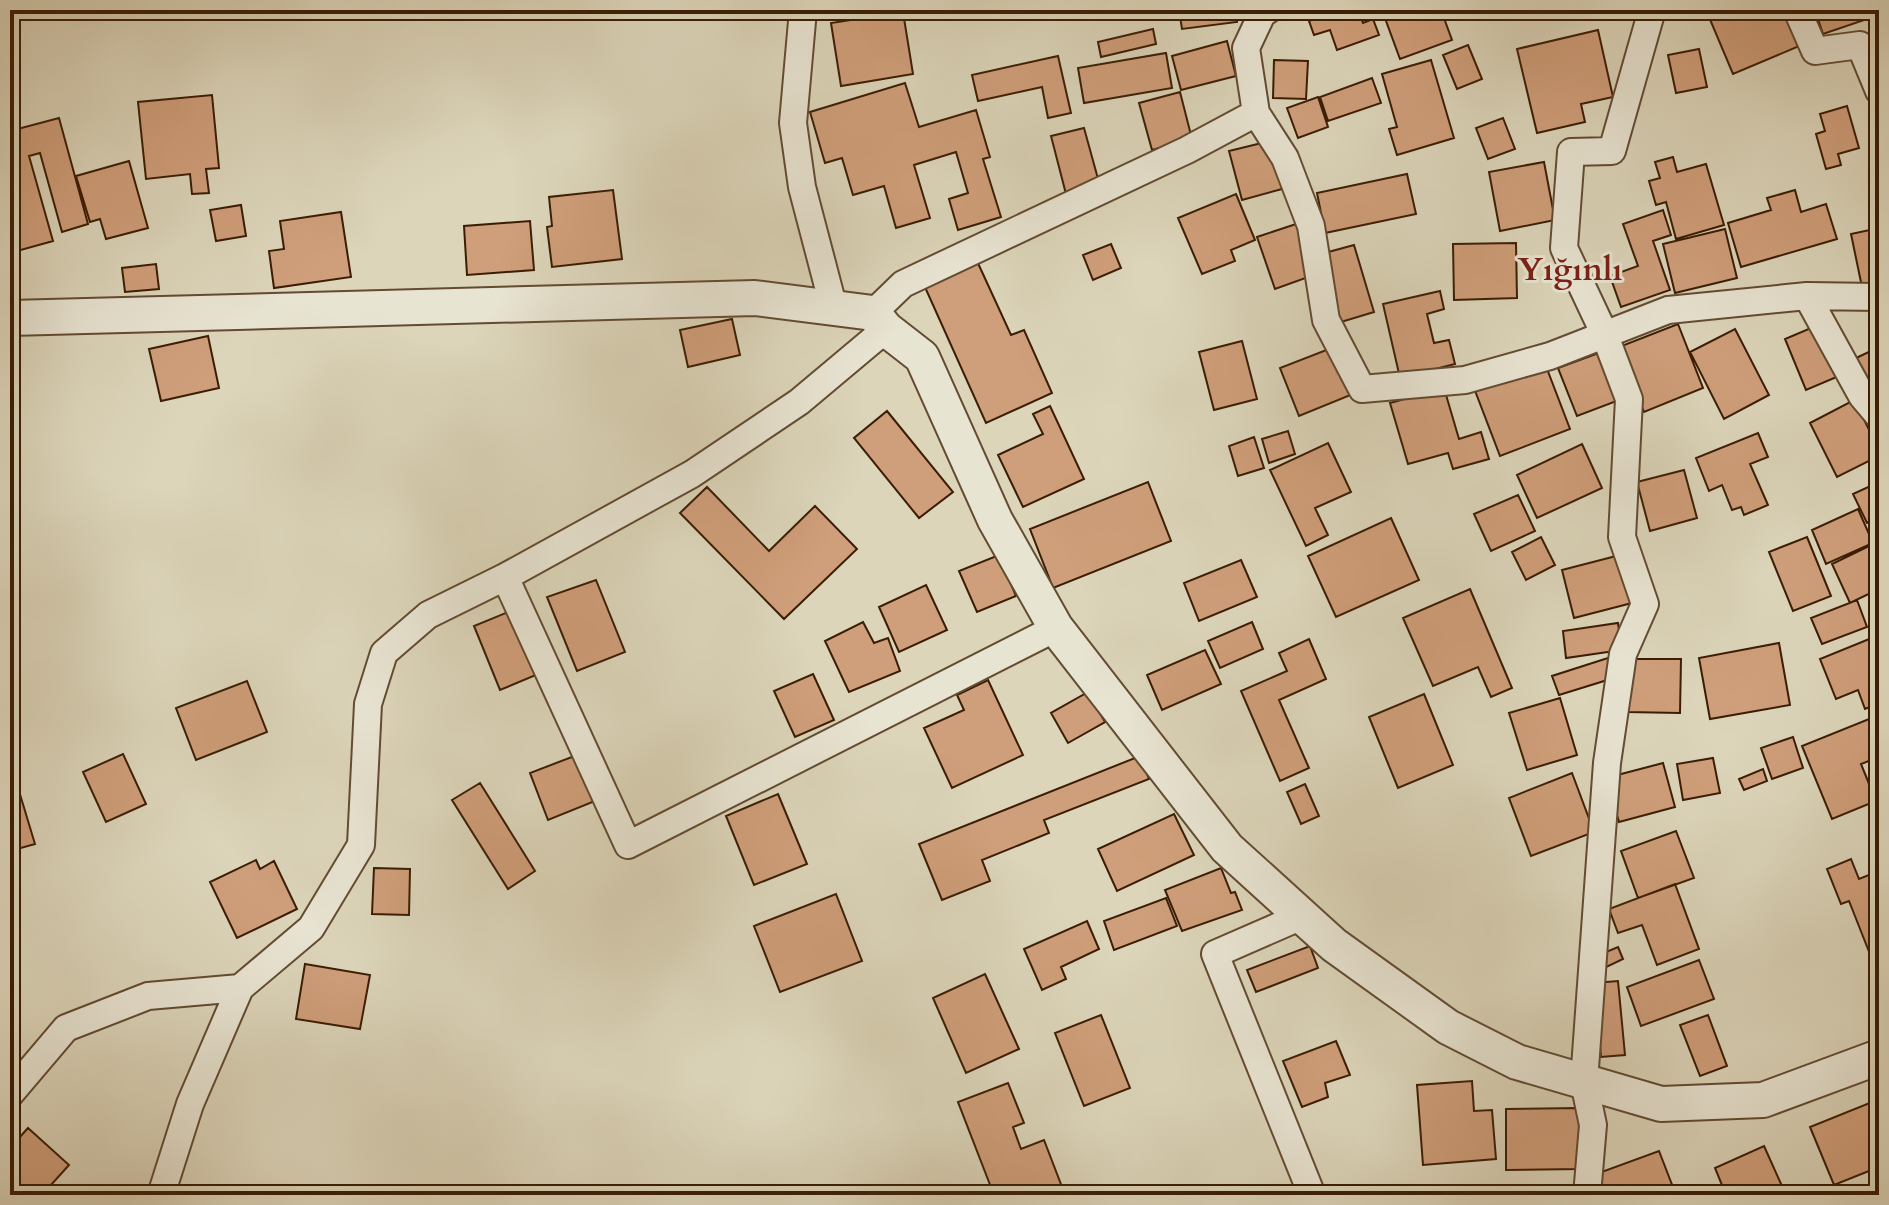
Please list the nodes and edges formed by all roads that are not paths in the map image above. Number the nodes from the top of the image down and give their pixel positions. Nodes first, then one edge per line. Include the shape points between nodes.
1 (803, 10) edge
2 (1268, 10) edge
3 (1652, 10) edge
4 (1797, 10) edge
5 (1879, 91) edge
6 (1256, 113) junction
7 (1807, 296) junction
8 (1879, 297) edge
9 (834, 309) junction
10 (10, 318) edge
11 (879, 321) junction
12 (1604, 333) junction
13 (1879, 416) edge
14 (505, 577) junction
15 (1056, 628) junction
16 (1302, 916) junction
17 (240, 988) junction
18 (1879, 1057) edge
19 (1584, 1082) junction
20 (10, 1094) edge
21 (161, 1195) edge
22 (1312, 1195) edge
23 (1587, 1195) edge

1 - 9 street via 793,123 802,187
2 - 6 street via 1246,48
3 - 12 street via 1612,151 1571,152 1564,248
4 - 5 street via 1815,51 1860,45
6 - 11 street via 903,284
6 - 12 street via 1285,158 1311,226 1326,320 1362,389 1465,380 1550,356
7 - 8 street
7 - 12 street via 1668,310
7 - 13 street via 1862,396
9 - 10 street via 755,298
9 - 11 street
11 - 14 street via 799,402 692,474
11 - 15 street via 922,357 995,520
12 - 19 street via 1629,399 1622,537 1645,604 1623,654 1607,763
14 - 15 street via 628,845
14 - 17 street via 428,615 384,653 368,704 361,845 311,928
15 - 16 street via 1227,848
16 - 19 street via 1448,1027 1517,1062
16 - 22 street via 1215,954
17 - 20 street via 148,996 66,1028
17 - 21 street via 190,1104
18 - 19 street via 1763,1100 1661,1104
19 - 23 street via 1593,1125

